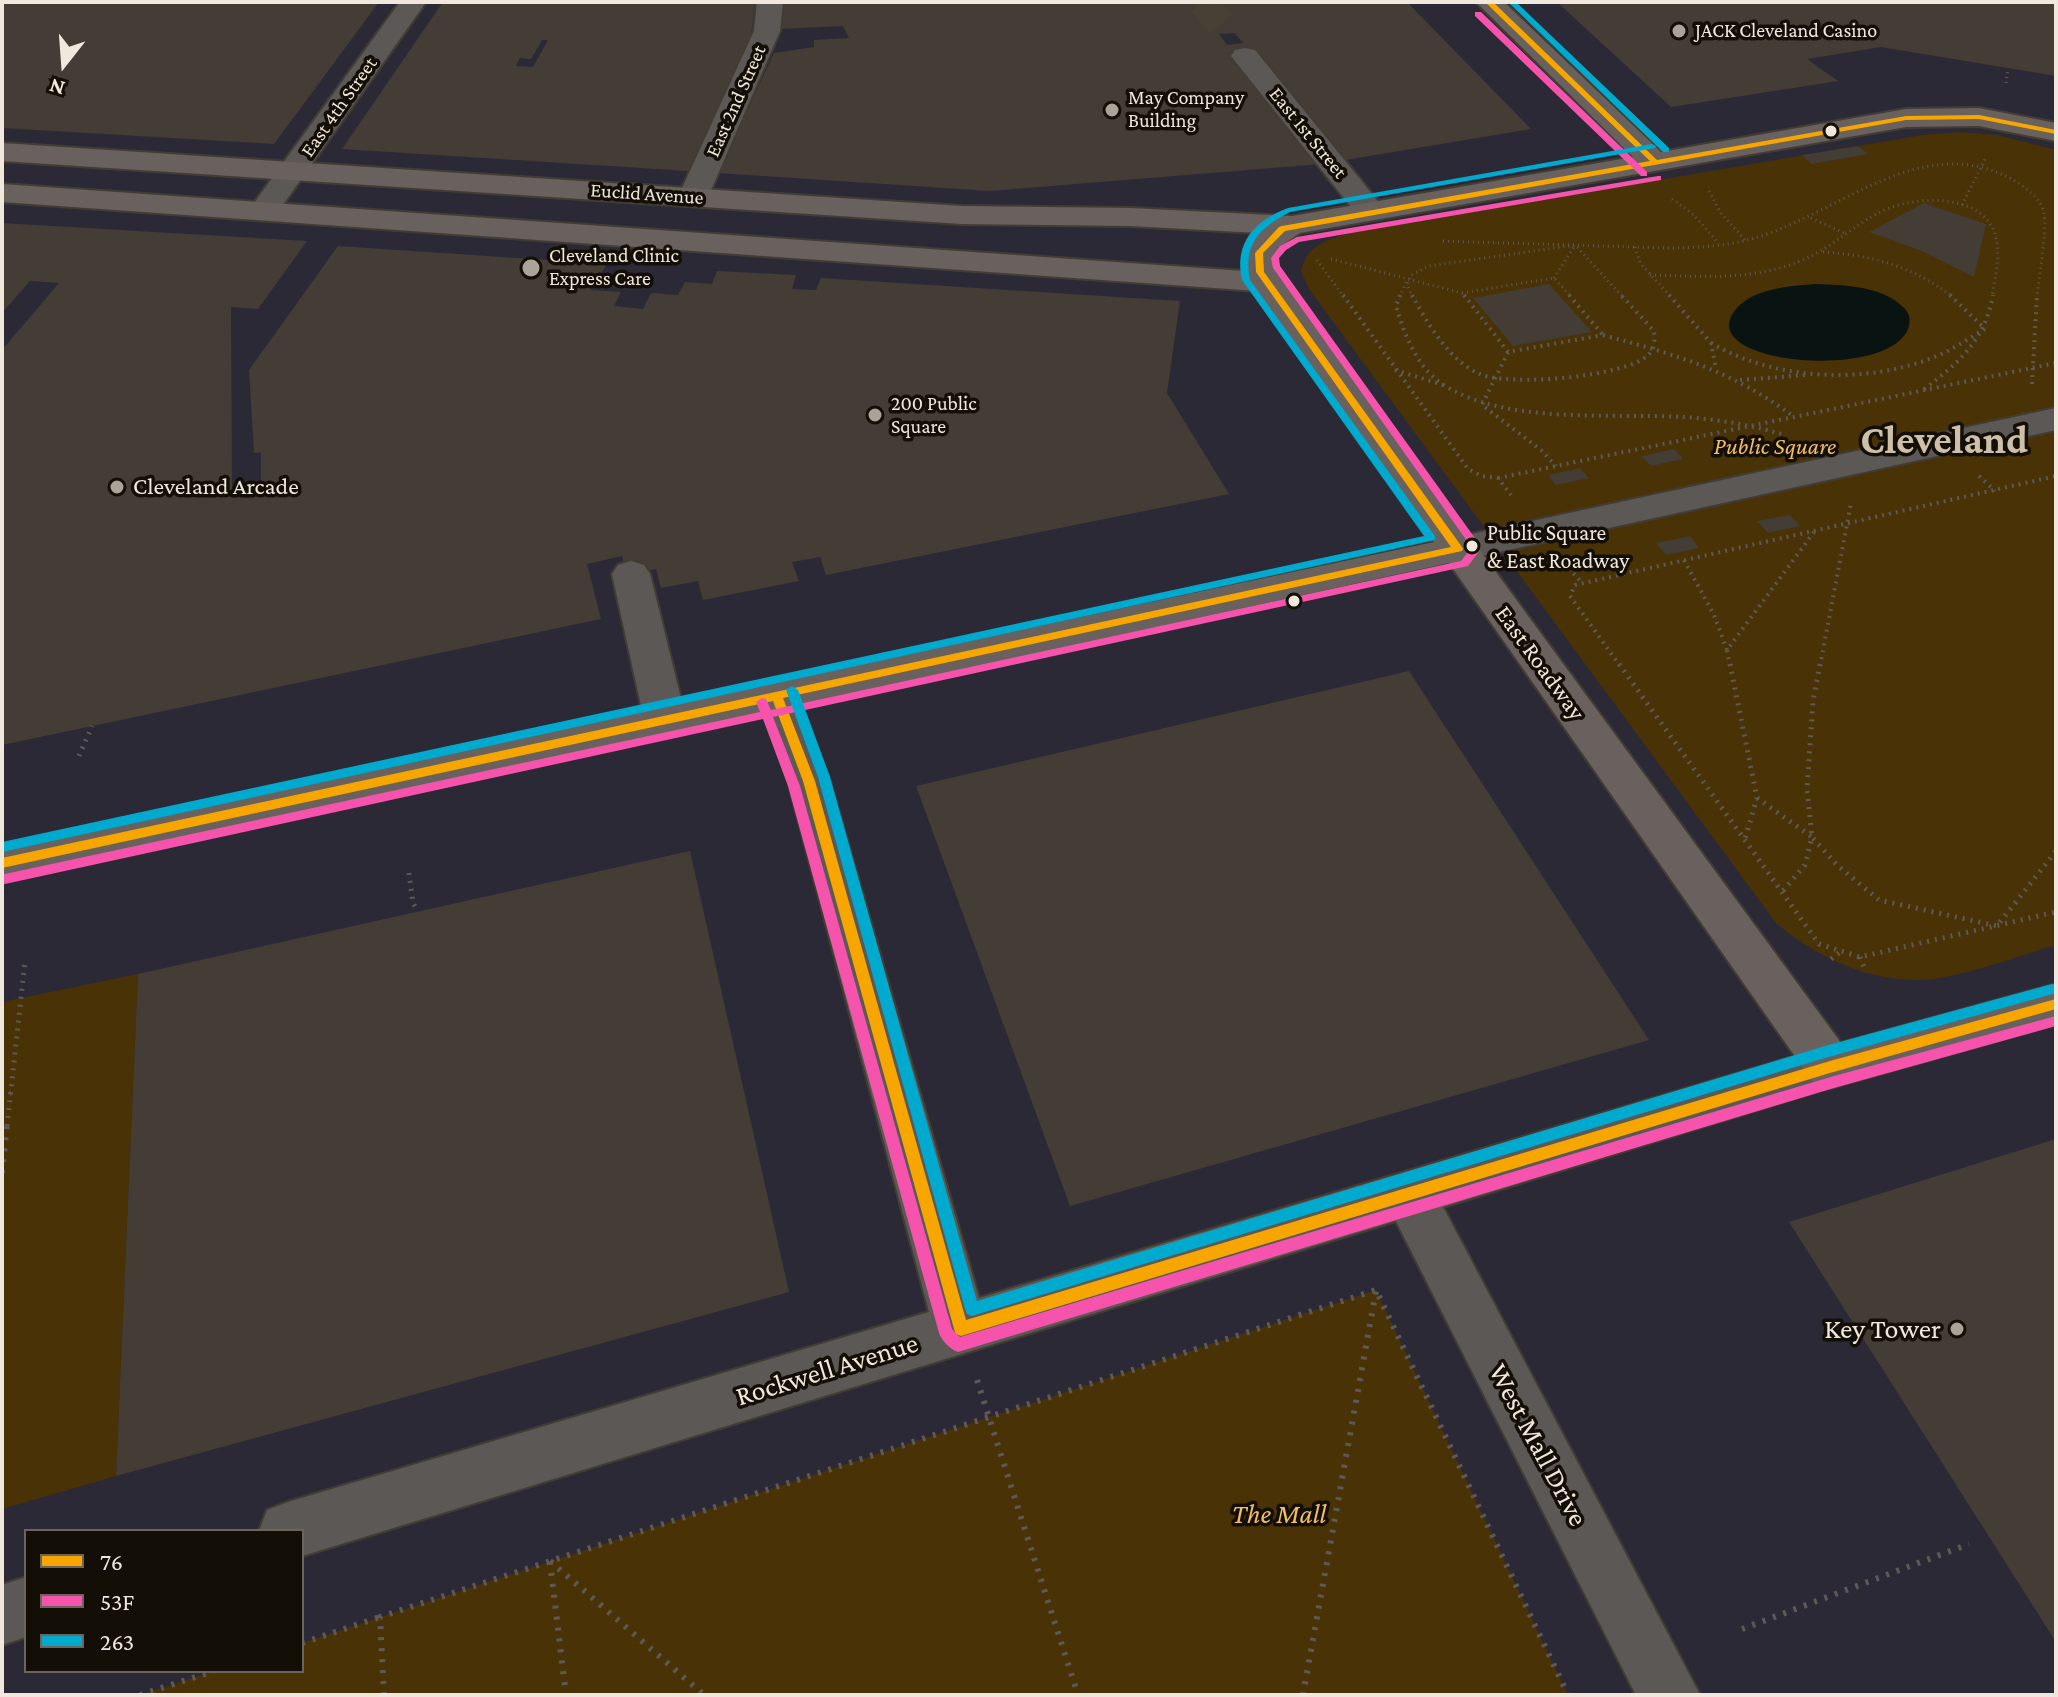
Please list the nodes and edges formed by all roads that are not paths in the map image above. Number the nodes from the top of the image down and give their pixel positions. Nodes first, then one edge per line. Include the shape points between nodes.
1 (413, 2) edge
2 (770, 2) edge
3 (1489, 2) edge
4 (1236, 44) tunnel mouth
5 (2054, 131) edge
6 (2, 152) edge
7 (1655, 162) junction
8 (294, 171) junction
9 (2, 193) edge
10 (693, 197) junction
11 (264, 210) junction
12 (1370, 211) junction
13 (1292, 225) junction
14 (1268, 282) junction
15 (2056, 419) edge
16 (1458, 549) junction
17 (631, 574) dead end
18 (777, 696) junction
19 (665, 719) junction
20 (2, 863) edge
21 (2056, 1004) edge
22 (1830, 1067) junction
23 (1409, 1194) junction
24 (961, 1329) junction
25 (295, 1529) edge
26 (24, 1608) edge
27 (2, 1615) edge
28 (1669, 1695) edge

1 - 8 street, East 4th Street
2 - 10 street, East 2nd Street via 767,31
3 - 7 main road
4 - 12 street, East 1st Street
5 - 7 main road, Euclid Avenue via 1935,115
6 - 8 main road, Euclid Avenue
7 - 12 main road, Euclid Avenue
8 - 10 main road, Euclid Avenue
8 - 11 street, East 4th Street
9 - 11 main road, Euclid Avenue
10 - 13 main road, Euclid Avenue via 962,215
11 - 14 main road, Euclid Avenue
12 - 13 main road, Euclid Avenue
13 - 14 main road, East Roadway via 1272,236 1259,253 1260,272
14 - 16 main road, East Roadway
15 - 16 street
16 - 18 main road
16 - 22 main road, East Roadway
17 - 19 street
18 - 19 main road
18 - 24 street via 809,781
19 - 20 main road
21 - 22 main road, Rockwell Avenue
22 - 23 street, Rockwell Avenue
23 - 24 street, Rockwell Avenue
23 - 28 street, West Mall Drive
24 - 25 street, Rockwell Avenue
26 - 27 street

